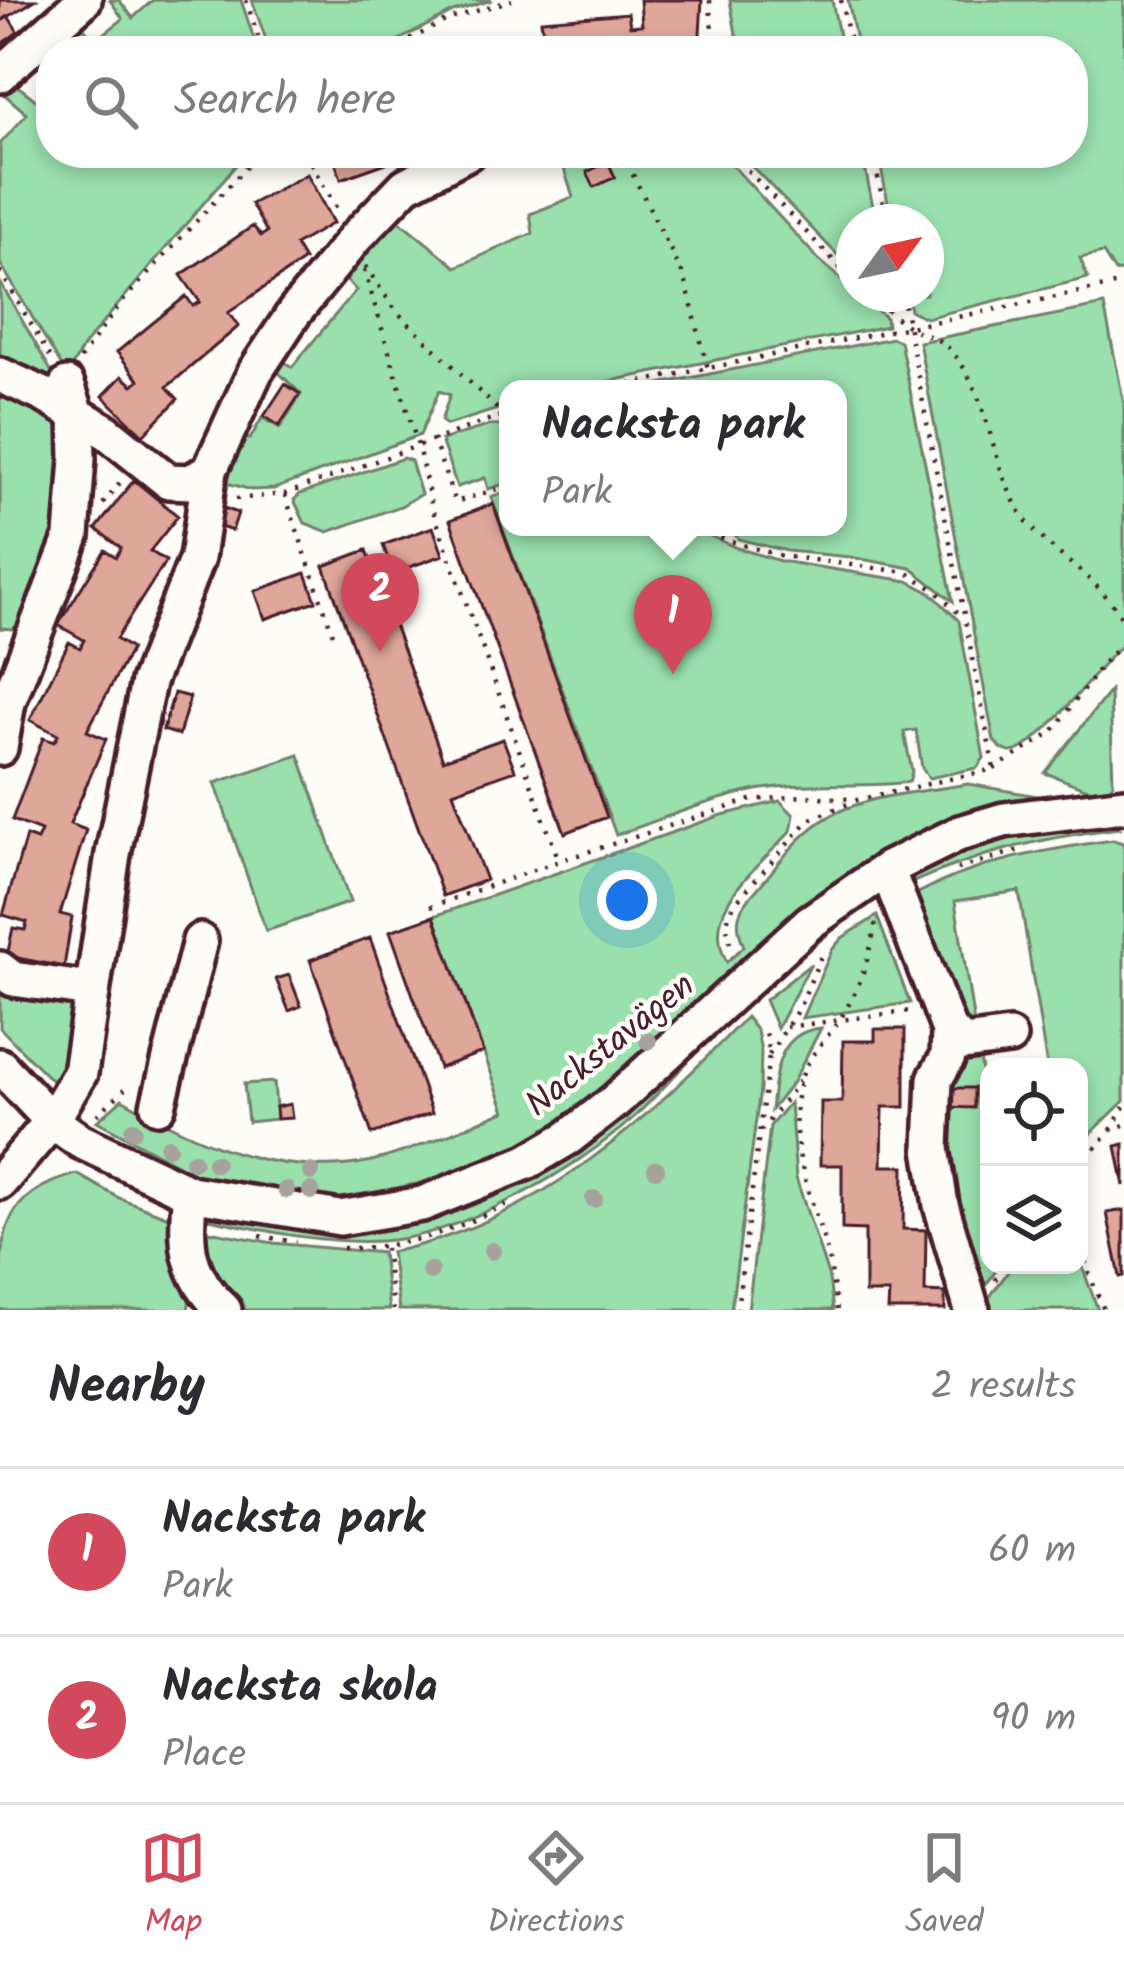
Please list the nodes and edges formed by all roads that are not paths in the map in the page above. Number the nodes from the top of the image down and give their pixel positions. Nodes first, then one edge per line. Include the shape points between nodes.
1 (84, 0) edge
2 (44, 36) edge
3 (36, 43) edge
4 (0, 75) edge
5 (438, 168) edge
6 (0, 375) edge
7 (72, 400) junction
8 (208, 484) junction
9 (0, 748) edge
10 (1124, 805) edge
11 (887, 869) junction
12 (200, 941) dead end
13 (0, 969) edge
14 (90, 990) junction
15 (944, 1018) junction
16 (1009, 1037) dead end
17 (0, 1066) edge
18 (158, 1106) dead end
19 (52, 1121) junction
20 (0, 1182) edge
21 (190, 1193) junction
22 (224, 1310) edge
23 (972, 1310) edge

1 - 2 street
3 - 4 street
5 - 8 street via 406,185 294,314 255,372
6 - 7 street
7 - 8 street via 168,481
7 - 9 street via 72,536 8,702
8 - 14 street via 197,558 148,682
10 - 11 street, Nackstavägen via 1004,820
11 - 15 street
11 - 21 street, Nackstavägen via 810,922 615,1101 526,1162 422,1204 340,1218
12 - 18 street
13 - 14 street via 13,979
14 - 19 street via 80,1072
15 - 16 street via 964,1043
15 - 23 street via 948,1058 935,1079 932,1148
17 - 19 street, Nackstavägen
19 - 20 street
19 - 21 street, Nackstavägen
21 - 22 street via 189,1256 202,1290

